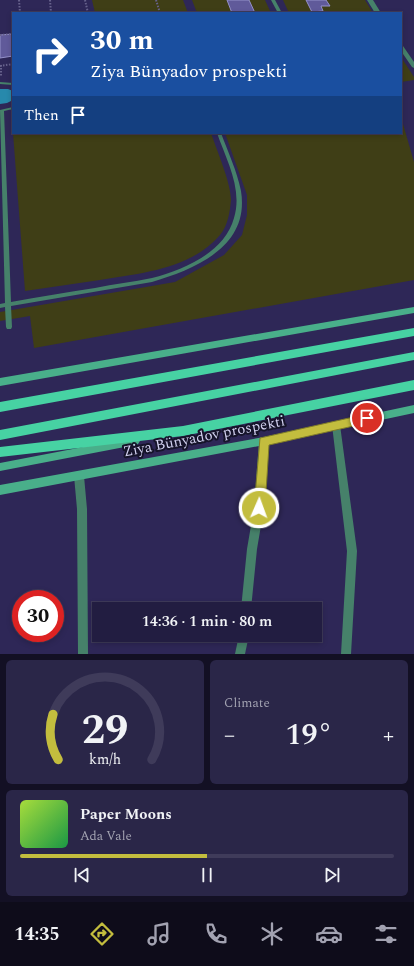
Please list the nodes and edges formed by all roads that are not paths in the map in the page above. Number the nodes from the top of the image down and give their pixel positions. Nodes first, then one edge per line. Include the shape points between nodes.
1 (273, 0) edge
2 (370, 0) edge
3 (279, 12) edge
4 (377, 12) edge
5 (402, 48) edge
6 (414, 66) edge
7 (0, 83) edge
8 (12, 84) edge
9 (12, 108) edge
10 (1, 111) edge
11 (219, 134) edge
12 (1, 138) edge
13 (8, 304) junction
14 (0, 306) edge
15 (414, 310) edge
16 (9, 327) dead end
17 (414, 332) edge
18 (414, 356) edge
19 (0, 382) edge
20 (414, 385) edge
21 (0, 407) edge
22 (414, 408) edge
23 (336, 424) junction
24 (183, 431) junction
25 (0, 435) edge
26 (264, 441) junction
27 (0, 452) edge
28 (0, 467) edge
29 (79, 476) junction
30 (0, 490) edge
31 (247, 602) edge
32 (243, 642) edge
33 (83, 654) edge
34 (240, 654) edge
35 (346, 654) edge

1 - 3 lane
2 - 4 street
5 - 6 street
7 - 8 lane
9 - 10 lane
10 - 12 lane
11 - 13 lane via 239,200 237,222 223,244 196,263 174,274
12 - 13 lane
13 - 14 lane
13 - 16 lane
15 - 19 main road
17 - 21 main road
18 - 25 main road
20 - 24 main road, Ziya Bünyadov prospekti
22 - 23 main road, Ziya Bünyadov prospekti
23 - 26 main road, Ziya Bünyadov prospekti
23 - 35 street via 352,552
24 - 27 main road, Ziya Bünyadov prospekti
24 - 28 main road
26 - 29 main road, Ziya Bünyadov prospekti
26 - 31 street via 259,508
29 - 30 main road, Ziya Bünyadov prospekti
29 - 33 street via 82,509
32 - 34 street

